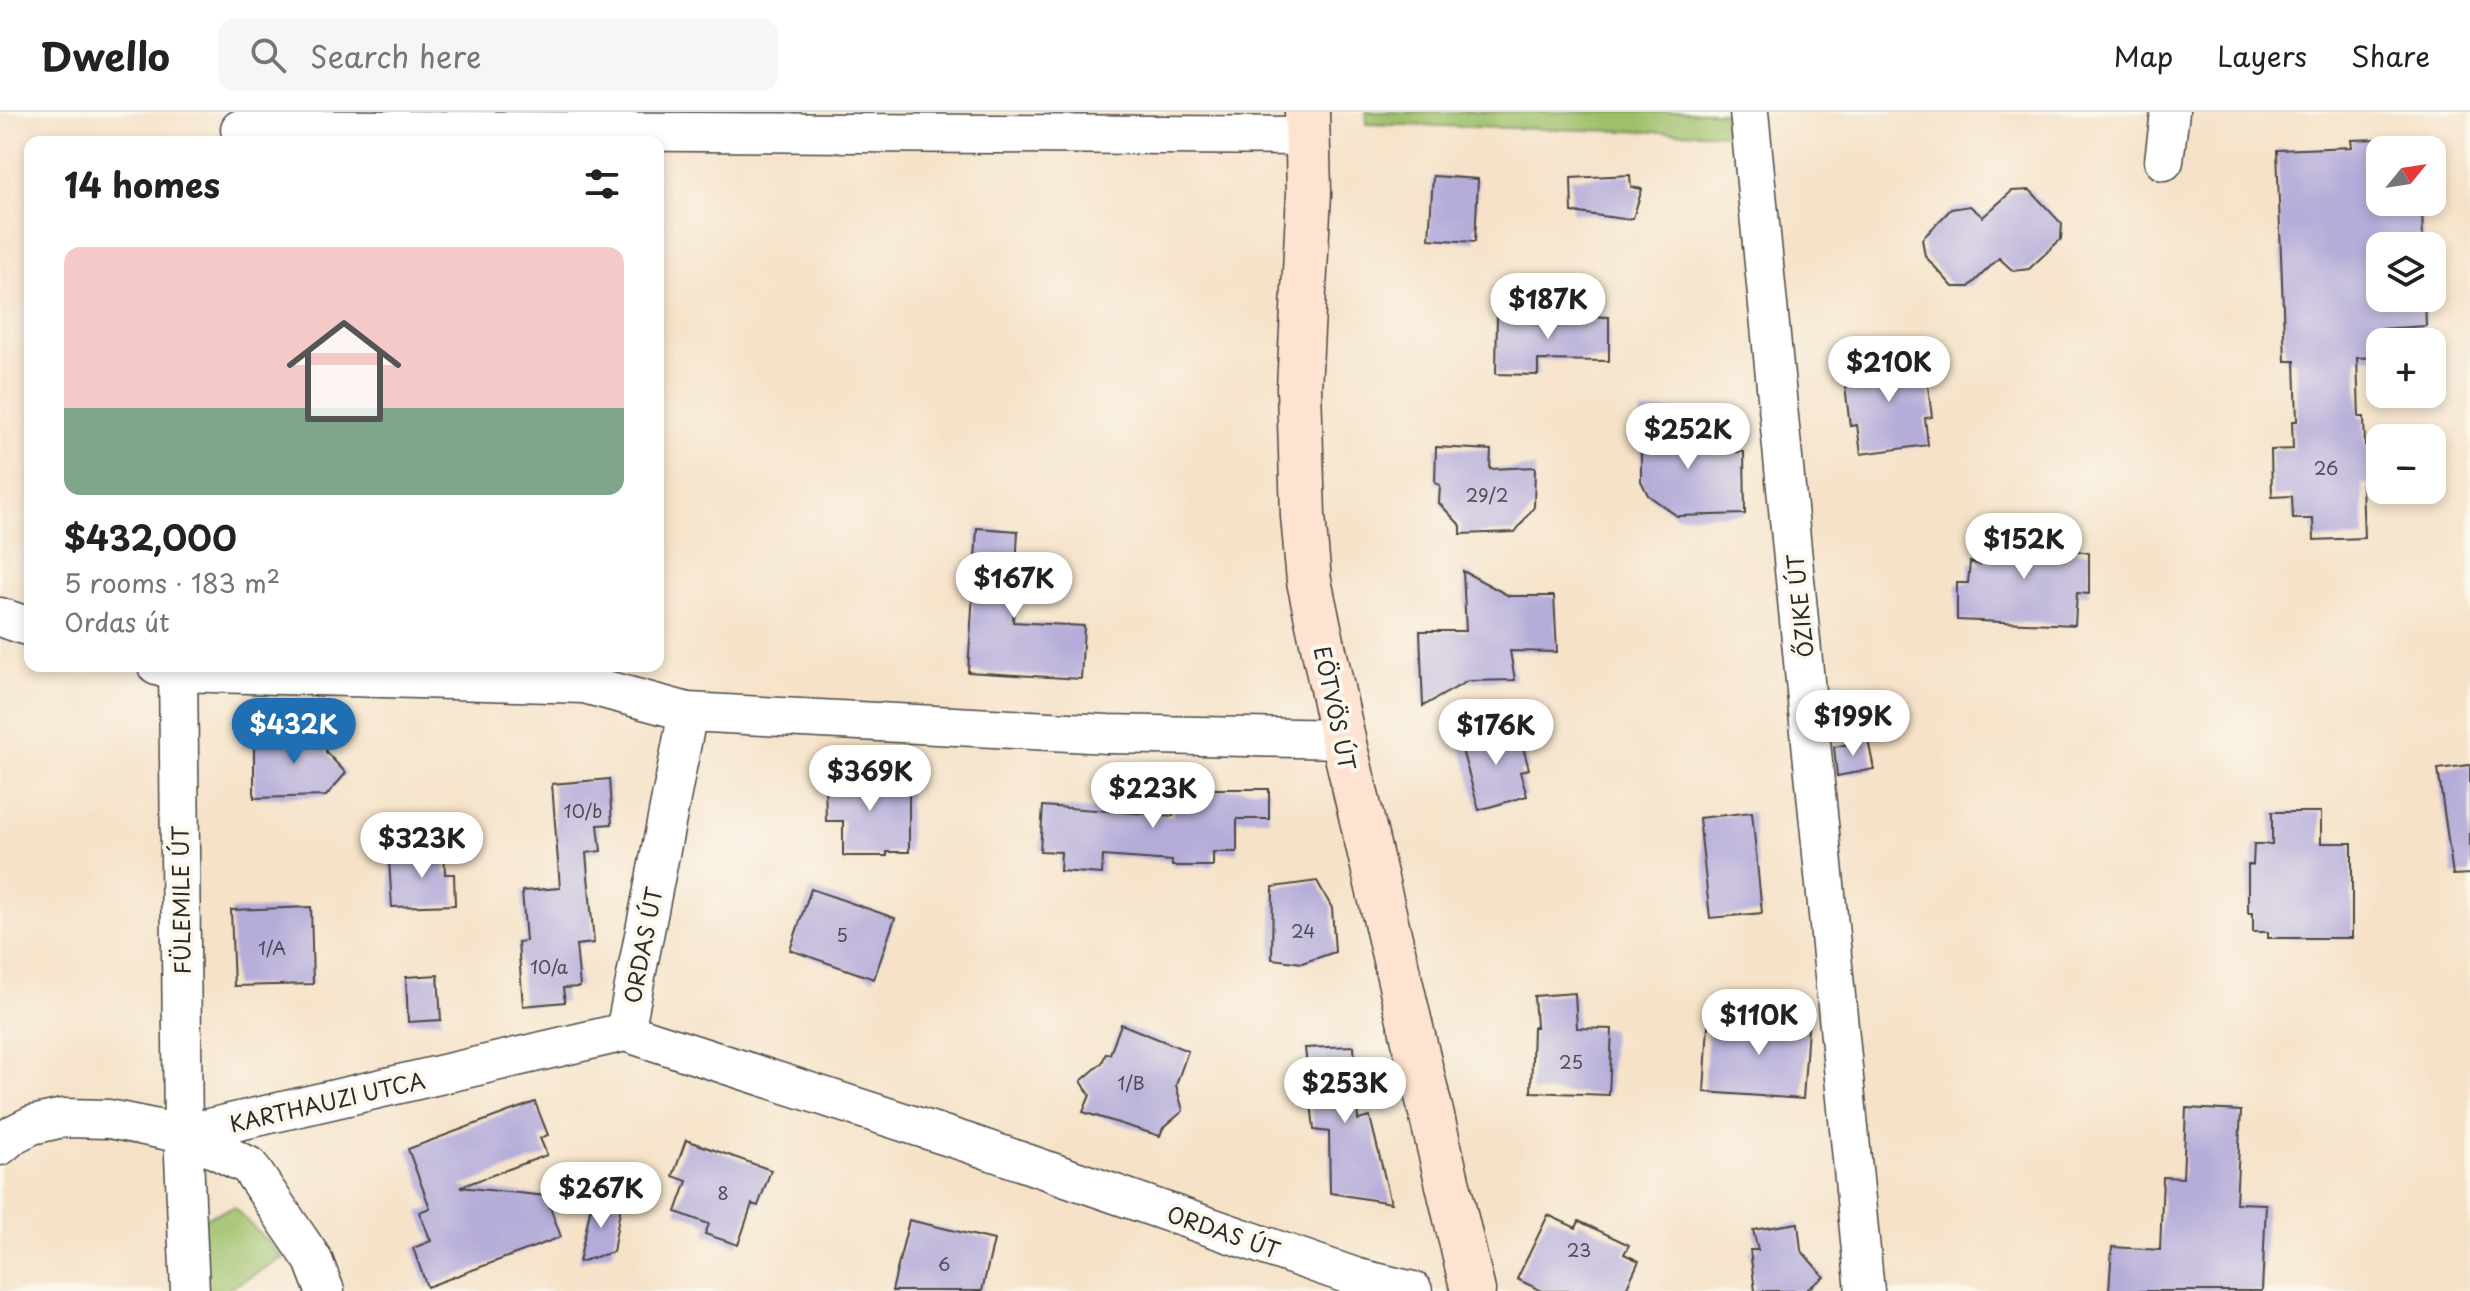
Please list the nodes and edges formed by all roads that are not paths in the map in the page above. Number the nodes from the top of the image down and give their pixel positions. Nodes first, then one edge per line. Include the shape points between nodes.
1 (1749, 112) edge
2 (2170, 112) edge
3 (1307, 124) edge
4 (241, 128) edge
5 (2164, 161) dead end
6 (0, 617) edge
7 (24, 625) edge
8 (170, 672) edge
9 (274, 672) edge
10 (688, 712) junction
11 (1343, 739) junction
12 (625, 1032) junction
13 (183, 1134) junction
14 (0, 1146) edge
15 (190, 1291) edge
16 (325, 1291) edge
17 (1413, 1291) edge
18 (1473, 1291) edge
19 (1865, 1291) edge

1 - 19 street, ŐZIKE ÚT
2 - 5 street
3 - 4 street
3 - 11 street, EÖTVÖS ÚT via 1309,193 1299,388 1303,516 1309,581
6 - 7 street
8 - 13 street, FÜLEMILE ÚT
9 - 10 street via 584,684
10 - 11 street via 1108,734
10 - 12 street, ORDAS ÚT
11 - 18 street, EÖTVÖS ÚT
12 - 13 street, KARTHAUZI UTCA
12 - 17 street, ORDAS ÚT via 1358,1278
13 - 14 street via 109,1119 63,1118 32,1125
13 - 15 street
13 - 16 street via 249,1166 313,1260

